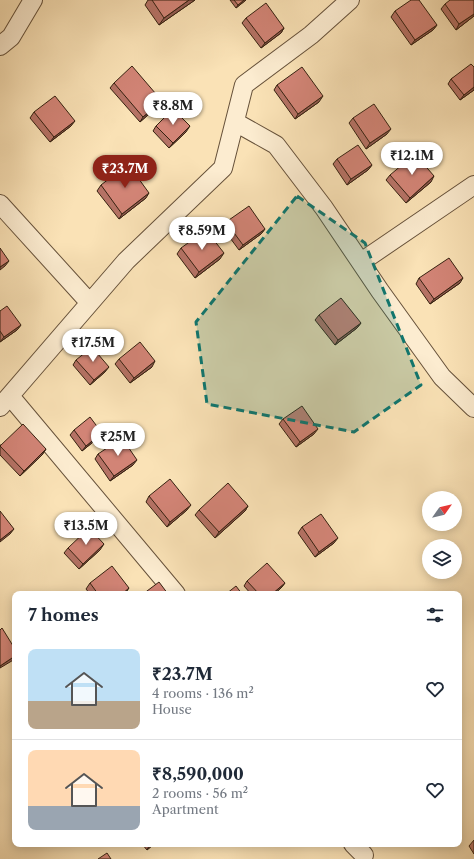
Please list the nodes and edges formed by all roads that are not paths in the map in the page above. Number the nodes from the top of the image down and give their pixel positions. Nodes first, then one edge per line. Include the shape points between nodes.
1 (33, 0) edge
2 (350, 0) edge
3 (0, 46) edge
4 (235, 122) junction
5 (474, 185) edge
6 (0, 204) edge
7 (361, 262) junction
8 (89, 302) junction
9 (5, 402) edge
10 (474, 408) edge
11 (173, 591) edge

1 - 3 street via 11,37
2 - 4 street via 311,34 244,85
4 - 7 street via 276,146 324,208
4 - 8 street via 223,168 126,261
5 - 7 street
6 - 8 street
7 - 10 street via 442,377
8 - 9 street
9 - 11 street

